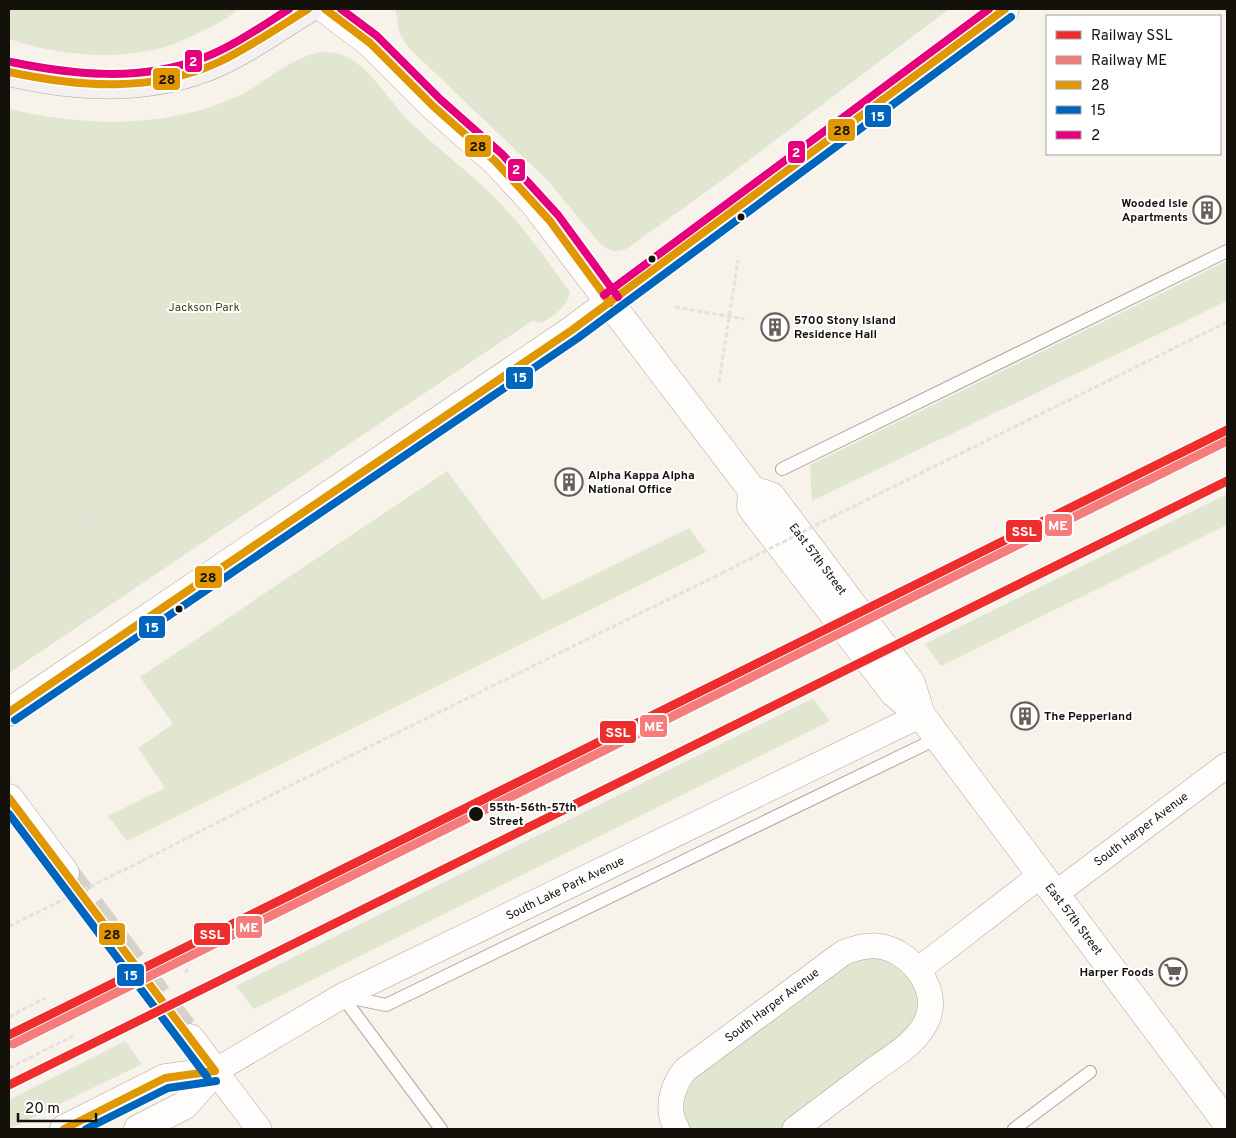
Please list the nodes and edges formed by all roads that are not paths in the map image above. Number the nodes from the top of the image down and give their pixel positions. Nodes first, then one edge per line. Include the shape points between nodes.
1 (308, 9) edge
2 (326, 9) edge
3 (1005, 9) edge
4 (9, 72) edge
5 (1227, 251) edge
6 (610, 303) junction
7 (782, 469) dead end
8 (9, 712) edge
9 (921, 715) junction
10 (938, 738) junction
11 (1227, 765) edge
12 (9, 798) edge
13 (65, 873) tunnel mouth
14 (1048, 885) junction
15 (918, 970) junction
16 (342, 996) junction
17 (190, 1038) tunnel mouth
18 (216, 1071) junction
19 (1090, 1072) dead end
20 (1227, 1123) edge
21 (64, 1129) edge
22 (138, 1129) edge
23 (259, 1129) edge
24 (441, 1129) edge
25 (676, 1129) edge
26 (794, 1129) edge
27 (1014, 1129) edge

1 - 4 main road via 241,50 206,67 170,78 112,85 66,83
2 - 6 street, East 57th Street via 370,44 495,161 550,221
3 - 6 street
5 - 7 lane
6 - 8 street
6 - 9 street, East 57th Street via 752,490 771,496 911,683
9 - 10 street, East 57th Street
9 - 16 street, South Lake Park Avenue
10 - 14 street, East 57th Street
10 - 16 lane via 386,1005
11 - 14 street, South Harper Avenue
12 - 13 street
14 - 15 street, South Harper Avenue
14 - 20 street, East 57th Street
15 - 25 street, South Harper Avenue via 887,947 859,946 843,953 685,1070 676,1081 672,1094 671,1108
15 - 26 street, South Harper Avenue via 930,997 928,1020 921,1030 911,1042
16 - 18 street, South Lake Park Avenue
16 - 24 lane
17 - 18 street
18 - 21 street, South Lake Park Avenue via 165,1078
18 - 22 street, South Lake Park Avenue via 185,1105
18 - 23 street
19 - 27 lane

